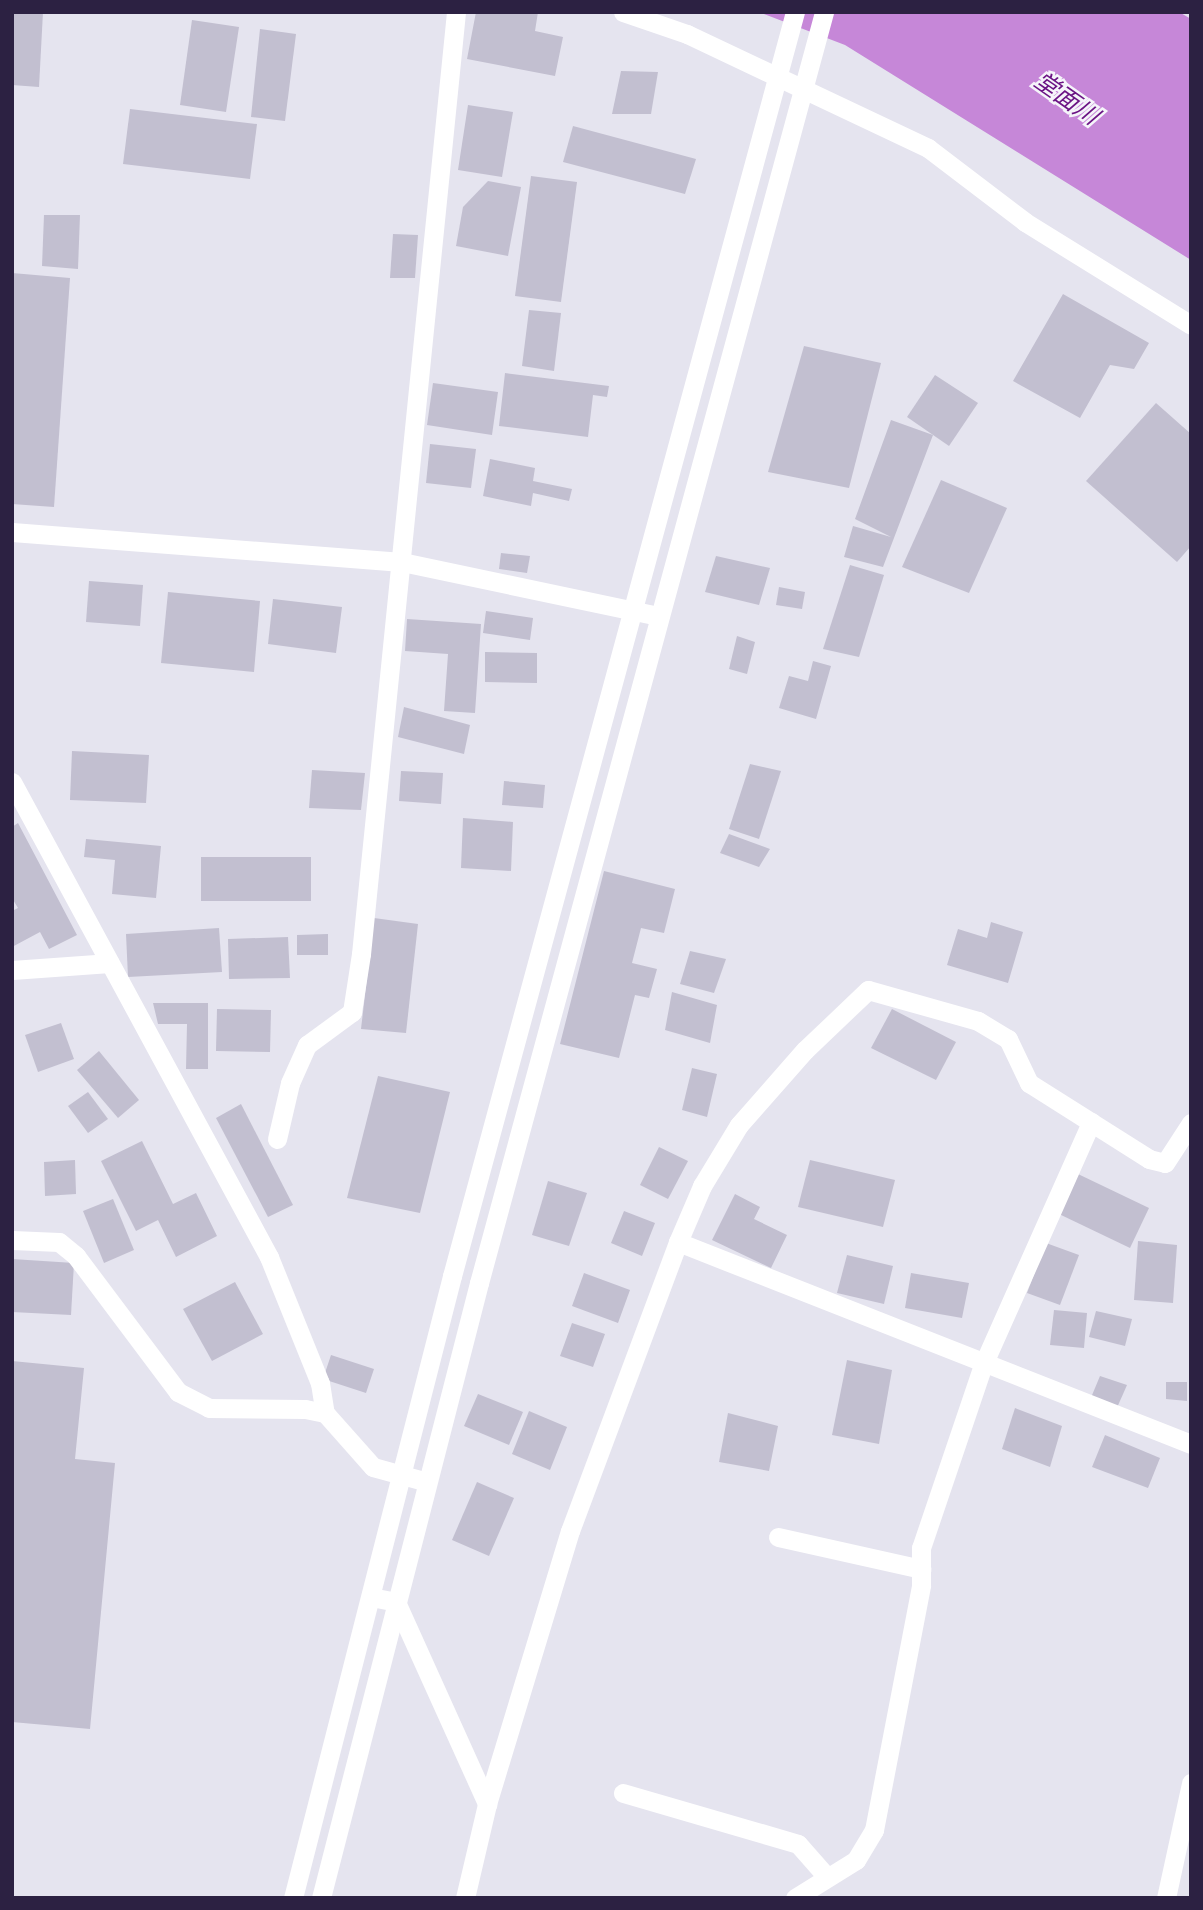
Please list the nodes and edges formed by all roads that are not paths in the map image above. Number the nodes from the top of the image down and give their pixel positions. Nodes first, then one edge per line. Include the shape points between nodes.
1 (456, 12) edge
2 (622, 12) edge
3 (795, 12) edge
4 (824, 12) edge
5 (1191, 324) edge
6 (12, 532) edge
7 (402, 562) junction
8 (632, 609) junction
9 (658, 616) junction
10 (12, 782) edge
11 (110, 963) junction
12 (12, 970) edge
13 (1091, 1122) junction
14 (1191, 1123) edge
15 (277, 1139) dead end
16 (12, 1240) edge
17 (678, 1242) junction
18 (983, 1365) junction
19 (325, 1413) junction
20 (1191, 1444) edge
21 (402, 1475) junction
22 (427, 1482) junction
23 (778, 1537) dead end
24 (921, 1569) junction
25 (371, 1597) junction
26 (396, 1602) junction
27 (1191, 1783) edge
28 (623, 1793) dead end
29 (487, 1804) junction
30 (827, 1877) junction
31 (293, 1898) edge
32 (321, 1898) edge
33 (465, 1898) edge
34 (795, 1898) edge
35 (1166, 1898) edge

1 - 7 street
2 - 5 street via 687,34 928,148 1025,222
3 - 8 street
4 - 9 street
6 - 7 street
7 - 8 street
7 - 15 street via 352,1012 307,1045 290,1083
8 - 9 street
8 - 21 street
9 - 22 street
10 - 11 street
11 - 12 street
11 - 19 street via 269,1257 320,1383
13 - 14 street via 1149,1159 1165,1163
13 - 17 street via 1029,1083 1008,1039 978,1021 869,990 805,1050 739,1125 702,1186
13 - 18 street
16 - 19 street via 59,1242 76,1256 178,1392 209,1408
17 - 18 street
17 - 29 street via 570,1531
18 - 20 street
18 - 24 street via 920,1548
19 - 21 street via 373,1467
21 - 22 street
21 - 25 street
22 - 26 street
23 - 24 street
24 - 30 street via 874,1830 856,1860
25 - 26 street
25 - 31 street
26 - 29 street
26 - 32 street
27 - 35 street
28 - 30 street via 798,1844
29 - 33 street
30 - 34 street

